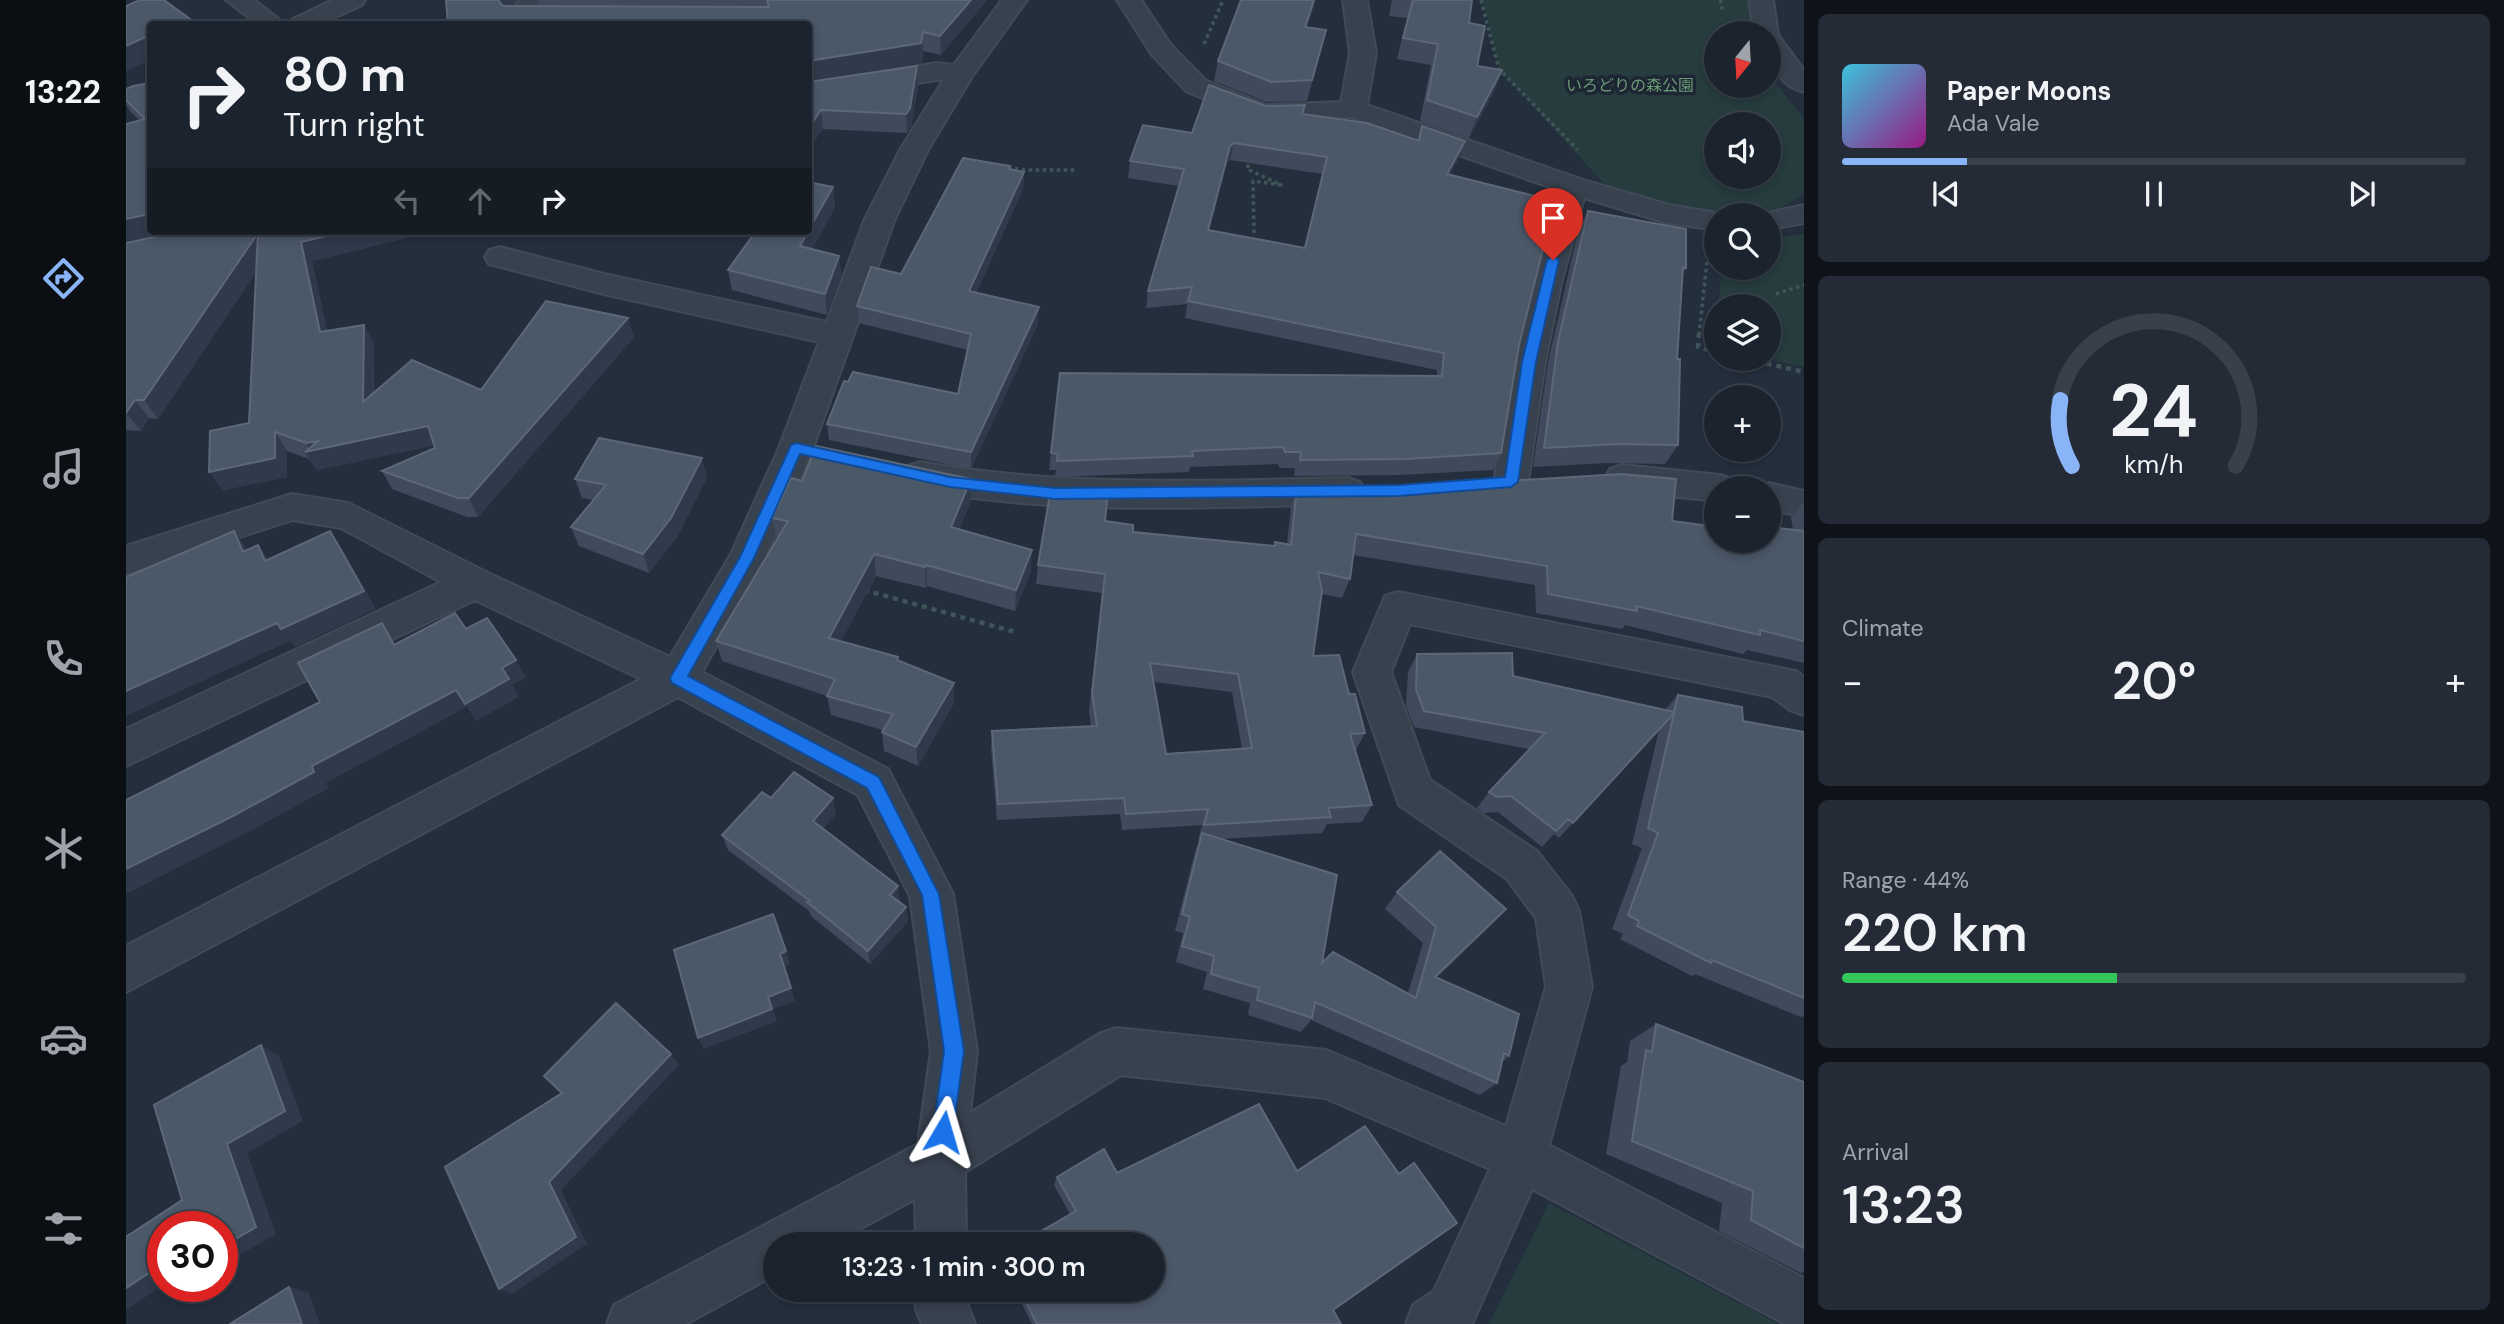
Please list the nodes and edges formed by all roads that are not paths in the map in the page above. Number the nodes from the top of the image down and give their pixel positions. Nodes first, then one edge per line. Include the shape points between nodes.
1 (238, 0) edge
2 (353, 0) edge
3 (533, 0) edge
4 (1129, 0) edge
5 (1355, 0) edge
6 (1761, 0) edge
7 (1004, 4) edge
8 (583, 20) edge
9 (268, 21) edge
10 (308, 21) edge
11 (1765, 21) edge
12 (1782, 60) edge
13 (961, 73) junction
14 (1804, 84) edge
15 (812, 90) edge
16 (1353, 109) junction
17 (1573, 186) junction
18 (1804, 214) edge
19 (1704, 218) edge
20 (1781, 218) edge
21 (500, 257) dead end
22 (838, 335) junction
23 (886, 468) edge
24 (1594, 478) edge
25 (1474, 485) edge
26 (1704, 486) edge
27 (1386, 491) edge
28 (1781, 499) edge
29 (1804, 504) edge
30 (126, 560) edge
31 (475, 583) junction
32 (678, 678) junction
33 (1804, 698) edge
34 (126, 748) edge
35 (126, 970) edge
36 (1521, 1157) junction
37 (940, 1159) junction
38 (803, 1232) edge
39 (941, 1232) edge
40 (763, 1254) edge
41 (942, 1302) edge
42 (1804, 1307) edge
43 (633, 1324) edge
44 (949, 1324) edge
45 (1432, 1324) edge

1 - 9 street
2 - 10 street
3 - 8 street via 518,18
4 - 16 street via 1161,50 1196,86 1263,113
5 - 16 street via 1363,53
6 - 11 street
7 - 13 street
12 - 14 street
13 - 15 street via 937,71
13 - 22 street via 914,150 879,221
16 - 17 street
17 - 19 street via 1667,214
17 - 25 street via 1529,362 1525,481
18 - 20 street
21 - 22 street
22 - 32 street via 809,451
23 - 27 street via 950,482 1055,493
24 - 26 street
28 - 29 street
30 - 31 street via 292,507 348,516
31 - 32 street
31 - 34 street
32 - 35 street
32 - 37 street via 873,782 930,894 954,1051
33 - 36 street via 1782,683 1398,607 1373,672 1414,792 1522,865 1557,911 1569,987
36 - 37 street via 1326,1074 1116,1051
36 - 42 street
36 - 45 street via 1452,1309
37 - 38 street
37 - 39 street
40 - 43 street
41 - 44 street

